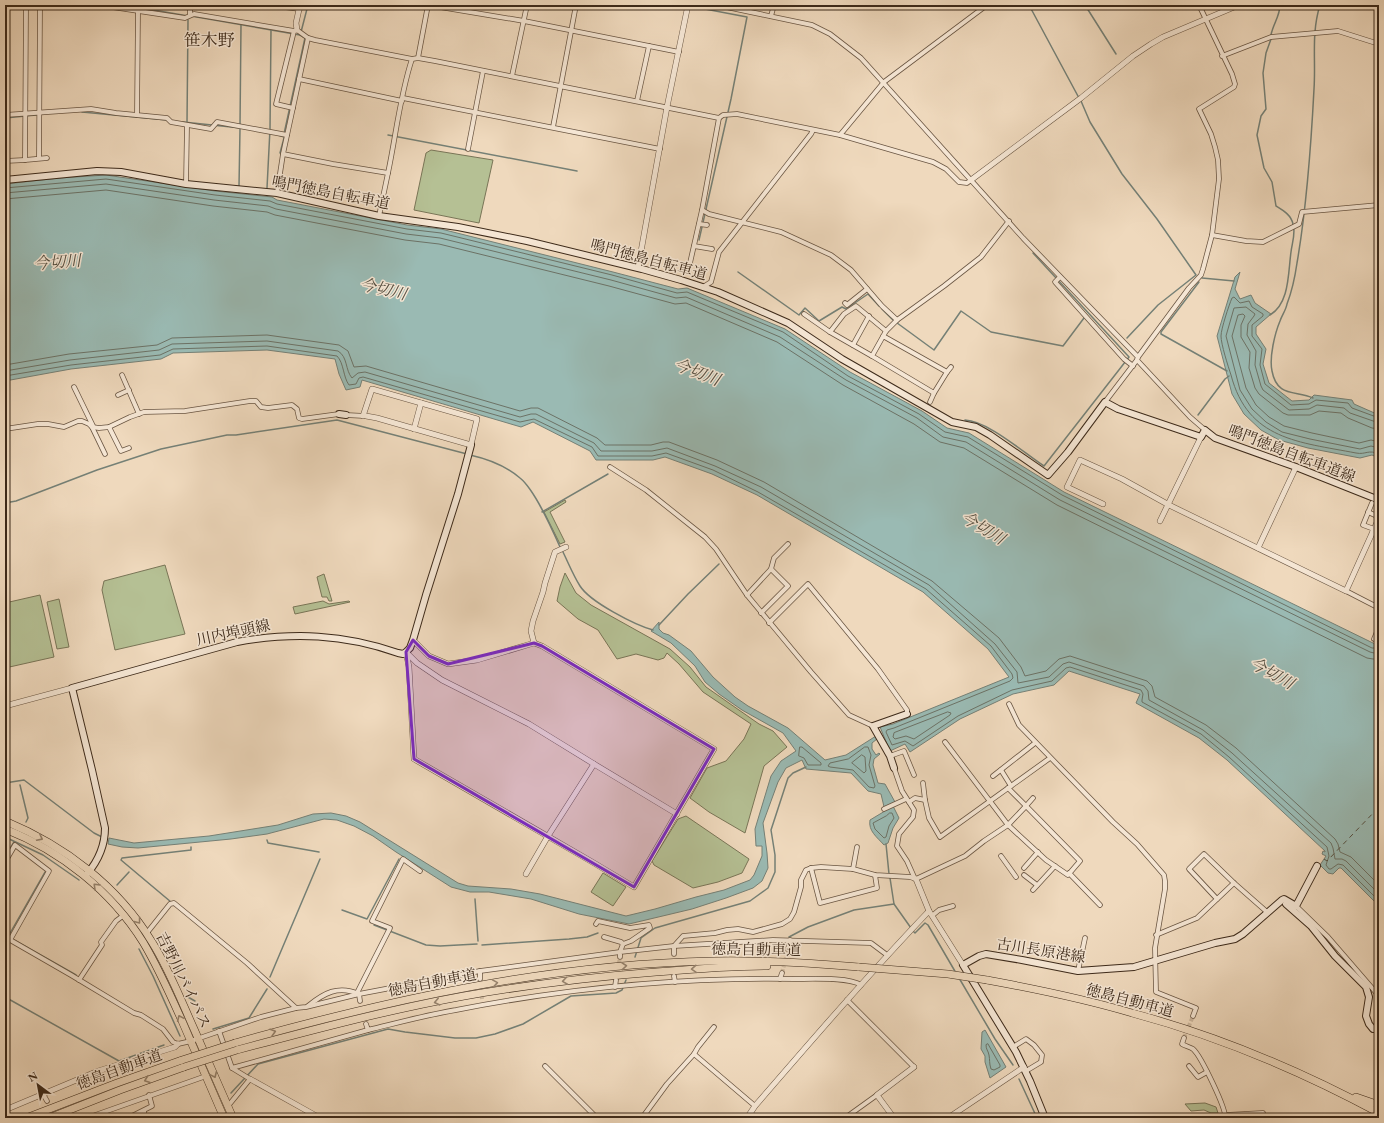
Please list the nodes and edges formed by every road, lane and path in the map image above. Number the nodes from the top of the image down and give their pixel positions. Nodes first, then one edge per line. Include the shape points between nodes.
1 (26, 5) edge
2 (40, 5) edge
3 (99, 5) edge
4 (140, 5) edge
5 (190, 5) edge
6 (270, 5) edge
7 (428, 5) edge
8 (527, 5) edge
9 (576, 5) edge
10 (688, 5) edge
11 (717, 5) edge
12 (774, 5) edge
13 (987, 5) edge
14 (1199, 5) edge
15 (1239, 5) edge
16 (300, 7) edge
17 (138, 11) junction
18 (190, 15) junction
19 (771, 16) junction
20 (1206, 19) junction
21 (524, 21) junction
22 (295, 30) junction
23 (571, 31) junction
24 (308, 38) junction
25 (1379, 44) edge
26 (649, 46) junction
27 (679, 52) junction
28 (1222, 56) junction
29 (418, 58) junction
30 (412, 59) junction
31 (483, 71) junction
32 (512, 76) junction
33 (299, 79) junction
34 (884, 82) junction
35 (560, 86) junction
36 (403, 99) junction
37 (637, 101) junction
38 (667, 107) junction
39 (293, 108) junction
40 (475, 111) junction
41 (5, 115) edge
42 (39, 115) junction
43 (137, 115) junction
44 (25, 116) junction
45 (719, 118) junction
46 (187, 125) junction
47 (553, 127) junction
48 (813, 130) junction
49 (287, 135) junction
50 (840, 135) junction
51 (468, 149) dead end
52 (660, 149) junction
53 (283, 154) junction
54 (39, 158) junction
55 (47, 158) dead end
56 (25, 160) junction
57 (5, 161) edge
58 (388, 173) junction
59 (5, 180) edge
60 (971, 180) junction
61 (186, 184) junction
62 (276, 193) junction
63 (1379, 205) edge
64 (702, 210) junction
65 (380, 216) junction
66 (1008, 221) junction
67 (742, 222) junction
68 (699, 224) junction
69 (707, 225) dead end
70 (1212, 235) junction
71 (694, 246) junction
72 (712, 249) dead end
73 (690, 263) dead end
74 (638, 268) junction
75 (1060, 277) junction
76 (703, 287) junction
77 (867, 289) junction
78 (845, 303) dead end
79 (804, 314) dead end
80 (869, 316) junction
81 (896, 320) junction
82 (886, 331) junction
83 (830, 332) junction
84 (883, 336) junction
85 (852, 345) junction
86 (872, 356) junction
87 (1137, 358) junction
88 (1132, 366) junction
89 (951, 367) dead end
90 (947, 372) junction
91 (122, 375) dead end
92 (74, 387) dead end
93 (129, 390) junction
94 (934, 393) junction
95 (118, 395) dead end
96 (930, 402) dead end
97 (1105, 402) junction
98 (421, 403) junction
99 (138, 414) junction
100 (365, 416) junction
101 (109, 426) junction
102 (93, 427) junction
103 (5, 429) edge
104 (414, 429) junction
105 (1205, 430) junction
106 (1201, 437) junction
107 (470, 445) junction
108 (129, 448) dead end
109 (105, 454) dead end
110 (610, 467) dead end
111 (1296, 467) junction
112 (1379, 500) edge
113 (1372, 503) dead end
114 (1103, 504) dead end
115 (1168, 505) junction
116 (1368, 512) junction
117 (1379, 517) edge
118 (1160, 521) dead end
119 (1374, 530) junction
120 (1379, 534) edge
121 (788, 544) dead end
122 (566, 547) dead end
123 (1258, 548) junction
124 (771, 570) junction
125 (1346, 591) junction
126 (747, 595) junction
127 (1379, 608) edge
128 (761, 612) junction
129 (769, 623) junction
130 (1379, 627) edge
131 (1374, 639) dead end
132 (413, 640) junction
133 (534, 643) junction
134 (406, 652) junction
135 (72, 688) junction
136 (1009, 704) dead end
137 (5, 706) edge
138 (907, 714) joint
139 (873, 726) junction
140 (945, 742) dead end
141 (1035, 743) junction
142 (890, 756) junction
143 (1050, 758) junction
144 (594, 764) junction
145 (894, 768) joint
146 (1000, 770) junction
147 (914, 775) dead end
148 (994, 776) dead end
149 (923, 783) dead end
150 (1009, 787) junction
151 (1033, 798) dead end
152 (925, 800) junction
153 (907, 801) junction
154 (990, 801) junction
155 (1026, 806) junction
156 (884, 808) dead end
157 (677, 814) junction
158 (5, 821) edge
159 (1008, 825) junction
160 (5, 829) edge
161 (548, 836) junction
162 (857, 847) dead end
163 (1038, 852) junction
164 (1002, 856) dead end
165 (5, 862) edge
166 (1054, 866) junction
167 (1317, 866) dead end
168 (810, 868) junction
169 (1024, 868) dead end
170 (853, 869) junction
171 (90, 870) junction
172 (420, 871) dead end
173 (1069, 873) junction
174 (526, 874) dead end
175 (875, 875) junction
176 (1024, 875) dead end
177 (85, 876) junction
178 (1016, 877) dead end
179 (916, 880) junction
180 (1234, 883) junction
181 (1037, 885) junction
182 (1033, 890) dead end
183 (1217, 899) junction
184 (1282, 900) junction
185 (1100, 905) dead end
186 (953, 906) dead end
187 (1296, 906) junction
188 (1267, 912) junction
189 (931, 913) junction
190 (124, 915) junction
191 (596, 924) dead end
192 (147, 933) junction
193 (1156, 935) junction
194 (604, 937) dead end
195 (5, 938) edge
196 (1085, 938) dead end
197 (10, 940) junction
198 (790, 940) junction
199 (142, 941) junction
200 (623, 944) junction
201 (674, 946) junction
202 (788, 949) tunnel mouth
203 (621, 953) junction
204 (674, 954) dead end
205 (887, 955) junction
206 (1155, 961) junction
207 (963, 965) junction
208 (859, 967) junction
209 (480, 971) junction
210 (1078, 971) junction
211 (782, 973) tunnel mouth
212 (674, 976) dead end
213 (480, 979) tunnel mouth
214 (780, 979) junction
215 (79, 980) junction
216 (616, 980) tunnel mouth
217 (675, 982) junction
218 (861, 984) junction
219 (615, 986) junction
220 (358, 994) junction
221 (1379, 996) edge
222 (482, 999) tunnel mouth
223 (847, 1000) junction
224 (360, 1001) dead end
225 (483, 1005) junction
226 (306, 1007) junction
227 (296, 1008) junction
228 (1193, 1016) dead end
229 (366, 1024) dead end
230 (714, 1027) dead end
231 (1379, 1028) edge
232 (368, 1030) junction
233 (219, 1031) junction
234 (1184, 1038) dead end
235 (198, 1039) junction
236 (191, 1041) junction
237 (178, 1044) junction
238 (1013, 1047) junction
239 (694, 1054) junction
240 (183, 1063) junction
241 (545, 1066) dead end
242 (1189, 1066) dead end
243 (914, 1067) joint
244 (232, 1068) junction
245 (1025, 1069) junction
246 (1207, 1072) junction
247 (206, 1076) junction
248 (247, 1078) junction
249 (1328, 1087) junction
250 (43, 1094) junction
251 (149, 1095) junction
252 (877, 1095) junction
253 (47, 1101) dead end
254 (1379, 1105) edge
255 (228, 1106) junction
256 (755, 1106) junction
257 (5, 1110) edge
258 (144, 1111) junction
259 (1263, 1113) dead end
260 (1379, 1113) edge
261 (1225, 1116) edge
262 (26, 1118) edge
263 (49, 1118) edge
264 (87, 1118) edge
265 (128, 1118) edge
266 (145, 1118) edge
267 (222, 1118) edge
268 (233, 1118) edge
269 (320, 1118) edge
270 (598, 1118) edge
271 (642, 1118) edge
272 (747, 1118) edge
273 (845, 1118) edge
274 (894, 1118) edge
275 (948, 1118) edge
276 (1045, 1118) edge

1 - 44 street
2 - 42 street
3 - 17 street
4 - 17 street
5 - 18 street
6 - 16 street
7 - 21 street
7 - 29 street
8 - 21 street
9 - 23 street
10 - 27 street
11 - 19 street
12 - 19 street
13 - 34 street
14 - 20 street
15 - 20 street
16 - 22 street
17 - 18 street via 186,18
17 - 43 street
18 - 22 street
19 - 34 street via 812,25 830,34 861,58
20 - 28 street
20 - 60 street via 1163,37 1133,56
21 - 23 street
21 - 32 street
22 - 24 street
22 - 39 street via 276,104
23 - 26 street
23 - 35 street
24 - 30 street
24 - 33 street
25 - 28 street via 1338,31 1269,37
26 - 27 street
26 - 37 street
27 - 38 street
28 - 70 street via 1232,74 1234,87 1199,108 1211,134 1218,160 1219,179
29 - 30 street
29 - 31 street
30 - 36 street
31 - 32 street
31 - 40 street
32 - 35 street
33 - 36 street
33 - 39 street
34 - 50 street
34 - 60 street
35 - 37 street
35 - 47 street
36 - 40 street
36 - 58 street
37 - 38 street
38 - 45 street
38 - 52 street
39 - 49 street
40 - 47 street
40 - 51 street
41 - 44 street
42 - 43 street via 91,109
42 - 44 street
42 - 54 street
43 - 46 street via 168,118 171,122
44 - 56 street
45 - 48 street via 723,115 737,114
45 - 64 street
46 - 49 street via 211,129 217,122
46 - 61 street
47 - 52 street
48 - 50 street
48 - 67 street
49 - 53 street
50 - 60 street via 933,162 946,169 959,182 966,183
52 - 74 street
53 - 58 street
53 - 62 street
54 - 55 street
54 - 56 street
56 - 57 street
58 - 65 street
59 - 61 main road, 鳴門徳島自転車道 via 97,171 121,172
60 - 66 street
61 - 62 main road, 鳴門徳島自転車道
62 - 65 main road, 鳴門徳島自転車道
63 - 70 street via 1302,212 1299,224 1263,242
64 - 67 street
64 - 68 street
65 - 74 main road, 鳴門徳島自転車道 via 474,230
66 - 75 street
66 - 81 street via 981,257
67 - 76 street via 719,252 711,282
67 - 77 street via 781,232 830,255 852,270
68 - 69 street
68 - 71 street
70 - 87 street via 1201,275
71 - 72 street
71 - 73 street
74 - 76 main road, 鳴門徳島自転車道
75 - 87 street
75 - 88 street via 1055,282
76 - 97 main road, 鳴門徳島自転車道 via 788,323 842,359 952,422 976,427 990,435 1048,475
77 - 78 street via 847,305
77 - 81 street
79 - 83 street
80 - 82 street
80 - 83 street via 856,306 844,314
80 - 85 street
81 - 82 street
82 - 84 street
83 - 85 street
84 - 86 street
84 - 90 street
85 - 86 street
86 - 94 street
87 - 88 street
87 - 105 street
88 - 97 street
89 - 90 street
90 - 94 street
91 - 93 street
92 - 102 street
93 - 95 street
93 - 99 street
94 - 96 street
97 - 106 main road via 1118,409
98 - 100 street via 372,389
98 - 104 street
98 - 107 street via 477,419
99 - 100 street via 185,411 256,401 261,407 268,408 292,405 302,419 342,414
99 - 101 street
100 - 104 street
101 - 102 street
101 - 108 street via 121,451
102 - 103 street via 78,421 64,427 38,424
102 - 109 street
104 - 107 street
105 - 106 main road, 鳴門徳島自転車道線
105 - 111 main road, 鳴門徳島自転車道線 via 1215,438
106 - 115 street
107 - 132 main road via 458,494
110 - 126 street via 646,490 705,537
111 - 112 main road, 鳴門徳島自転車道線
111 - 123 street
113 - 116 street
114 - 115 street via 1067,487 1080,460 1122,479
115 - 118 street
115 - 123 street
116 - 117 street
116 - 119 street via 1363,525
117 - 119 street
119 - 120 street
119 - 125 street
121 - 124 street via 774,558
122 - 133 street via 555,552 533,622 531,631
123 - 125 street
124 - 126 street
124 - 128 street via 788,586
125 - 127 street
126 - 128 street
128 - 129 street
129 - 138 street via 808,584 878,669 907,710
129 - 139 street via 849,715
130 - 131 street
132 - 133 street via 428,656 448,664 477,660
132 - 134 main road
133 - 157 street via 714,749
134 - 135 main road, 川内埠頭線 via 398,653 333,637 310,635 261,638 237,642
134 - 144 street via 442,680 529,724
134 - 161 street via 414,759
135 - 137 street
135 - 171 main road via 105,834 104,843
136 - 141 street via 1018,725
138 - 139 main road
139 - 142 main road
140 - 154 street
141 - 143 street
141 - 146 street
142 - 145 main road
142 - 147 street via 904,751
143 - 150 street
143 - 193 street via 1137,844 1164,875 1165,889
144 - 157 street
144 - 161 street
145 - 153 street
146 - 148 street
146 - 150 street
149 - 152 street
150 - 154 street
150 - 155 street
151 - 155 street
152 - 153 street via 915,798
152 - 154 street via 929,818 940,837
153 - 156 street
153 - 179 street via 914,810 913,817 899,834 897,846
154 - 159 street
155 - 159 street
155 - 173 street via 1080,861
157 - 161 street via 634,887
158 -> 171 highway, 吉野川バイパス via 54,845
159 - 163 street
159 - 179 street via 965,856
160 - 177 highway, 吉野川バイパス via 49,851
161 - 174 street
162 - 170 street
163 - 166 street
163 - 169 street
164 - 178 street
165 - 197 street via 15,845 49,871
166 - 173 street via 1068,875
166 - 181 street
167 - 187 main road
168 - 170 street via 821,866
168 - 175 street via 820,903 877,888
168 - 201 street via 801,880 794,912 782,924 752,932 738,929 683,936
170 - 175 street
171 - 177 main road
171 -> 192 highway, 吉野川バイパス via 121,899
172 - 220 street via 403,859 372,921 390,928
173 - 185 street
175 - 179 street via 910,877
176 - 181 street
190 -> 177 highway, 吉野川バイパス
179 - 189 street
180 - 183 street
180 - 183 street via 1204,854 1189,869
180 - 188 street
181 - 182 street
183 - 193 street via 1197,918
184 - 187 main road
184 - 188 main road, 古川長原港線
184 - 231 main road via 1310,926 1366,988 1369,997 1366,1016 1373,1029
186 - 189 street
187 - 221 street via 1328,937
188 - 206 main road, 古川長原港線 via 1235,939
189 - 205 street
189 - 207 street
190 - 199 highway, 吉野川バイパス
190 - 215 street via 116,921 101,942 102,945
191 - 200 street via 598,921 630,928 649,925 650,928
192 - 199 street
192 - 227 street via 170,904 174,903 247,963
192 - 235 highway, 吉野川バイパス via 166,966
193 - 206 street
194 - 200 street
195 - 197 street
196 - 210 street
197 - 215 street
198 - 201 street
198 - 202 street
198 - 205 street via 871,943
236 -> 199 highway, 吉野川バイパス
200 - 203 street
201 - 203 street
201 - 204 street
203 - 209 street
205 - 218 street
206 - 210 main road, 古川長原港線 via 1125,968
206 - 228 street via 1156,992 1196,1008
207 - 210 main road, 古川長原港線 via 986,954
207 - 238 main road
208 -> 240 highway, 徳島自動車道, bridge via 714,967 587,978 463,996 396,1010
240 -> 208 highway, 徳島自動車道, bridge via 235,1043 385,1004 462,989 593,969 713,961
208 - 249 highway, 徳島自動車道, bridge via 941,973 1083,1000 1176,1026 1261,1057
209 - 213 street
209 - 220 street
211 - 214 street
212 - 217 street
214 - 217 street
214 - 218 street via 843,980
215 - 237 street via 163,1029 173,1042
216 - 219 street
217 - 219 street
218 - 223 street
219 - 225 street
220 - 224 street
220 - 226 street
220 - 226 street via 347,990 326,993
222 - 225 street
223 - 243 street
223 - 256 street
225 - 232 street
226 - 227 street
227 - 233 street
229 - 232 street
230 - 239 street
232 - 244 street
233 - 235 street
233 - 244 street
234 - 246 street via 1182,1044 1194,1050
235 - 236 street
235 -> 255 highway, 吉野川バイパス
236 - 237 street
236 - 247 highway, 吉野川バイパス
237 - 250 street via 98,1071
238 - 245 main road
238 - 245 street via 1026,1040 1042,1055 1041,1062
239 - 256 street
239 - 271 street via 667,1084
240 - 262 highway, 徳島自動車道 via 117,1083
240 -> 263 highway, 徳島自動車道
241 - 270 street
242 - 246 street via 1198,1077
243 - 252 street
244 - 248 street
245 - 275 street
245 - 276 main road
246 - 261 street
247 - 251 street
247 - 267 highway, 吉野川バイパス
248 - 255 street
248 - 269 street
249 - 254 highway
249 - 260 highway, 徳島自動車道
250 - 253 street
250 - 257 street
251 - 258 street via 152,1106
251 - 264 street
252 - 273 street
252 - 274 street
255 - 268 highway, 吉野川バイパス
256 - 272 street
258 - 265 street
258 - 266 street
259 - 261 street

